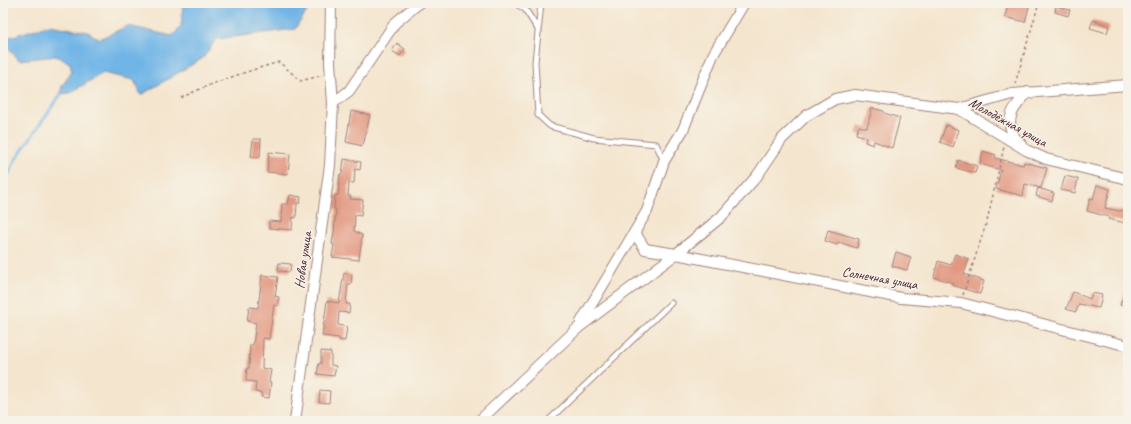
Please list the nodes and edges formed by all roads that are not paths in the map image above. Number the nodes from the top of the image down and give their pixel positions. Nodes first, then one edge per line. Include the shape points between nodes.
1 (331, 3) edge
2 (419, 3) edge
3 (515, 3) edge
4 (541, 3) edge
5 (744, 3) edge
6 (538, 31) junction
7 (1128, 85) edge
8 (1028, 92) junction
9 (333, 103) junction
10 (959, 109) junction
11 (1026, 150) junction
12 (664, 161) junction
13 (1128, 179) edge
14 (634, 233) junction
15 (676, 254) junction
16 (671, 303) dead end
17 (578, 328) junction
18 (1128, 346) edge
19 (295, 421) edge
20 (479, 421) edge
21 (548, 421) edge

1 - 9 street, Новая улица via 330,73
2 - 9 street via 395,23 349,91
3 - 6 lane via 525,9
4 - 6 lane
5 - 12 street via 713,55 683,130
6 - 12 lane via 535,62 538,115 550,126 594,138 656,144
7 - 8 street
8 - 10 street
8 - 11 street via 1016,104 1009,123 1013,134
9 - 19 street, Новая улица via 330,165
10 - 11 street, Молодёжная улица
10 - 15 street, Молодёжная улица via 855,95 835,99 806,116 782,139 757,176 721,217
11 - 13 street, Молодёжная улица via 1046,159
12 - 14 street via 647,211
14 - 15 street, Солнечная улица via 645,249
14 - 17 street
15 - 17 street, Молодёжная улица
15 - 18 street, Солнечная улица via 901,298 961,303
16 - 21 lane
17 - 20 street

